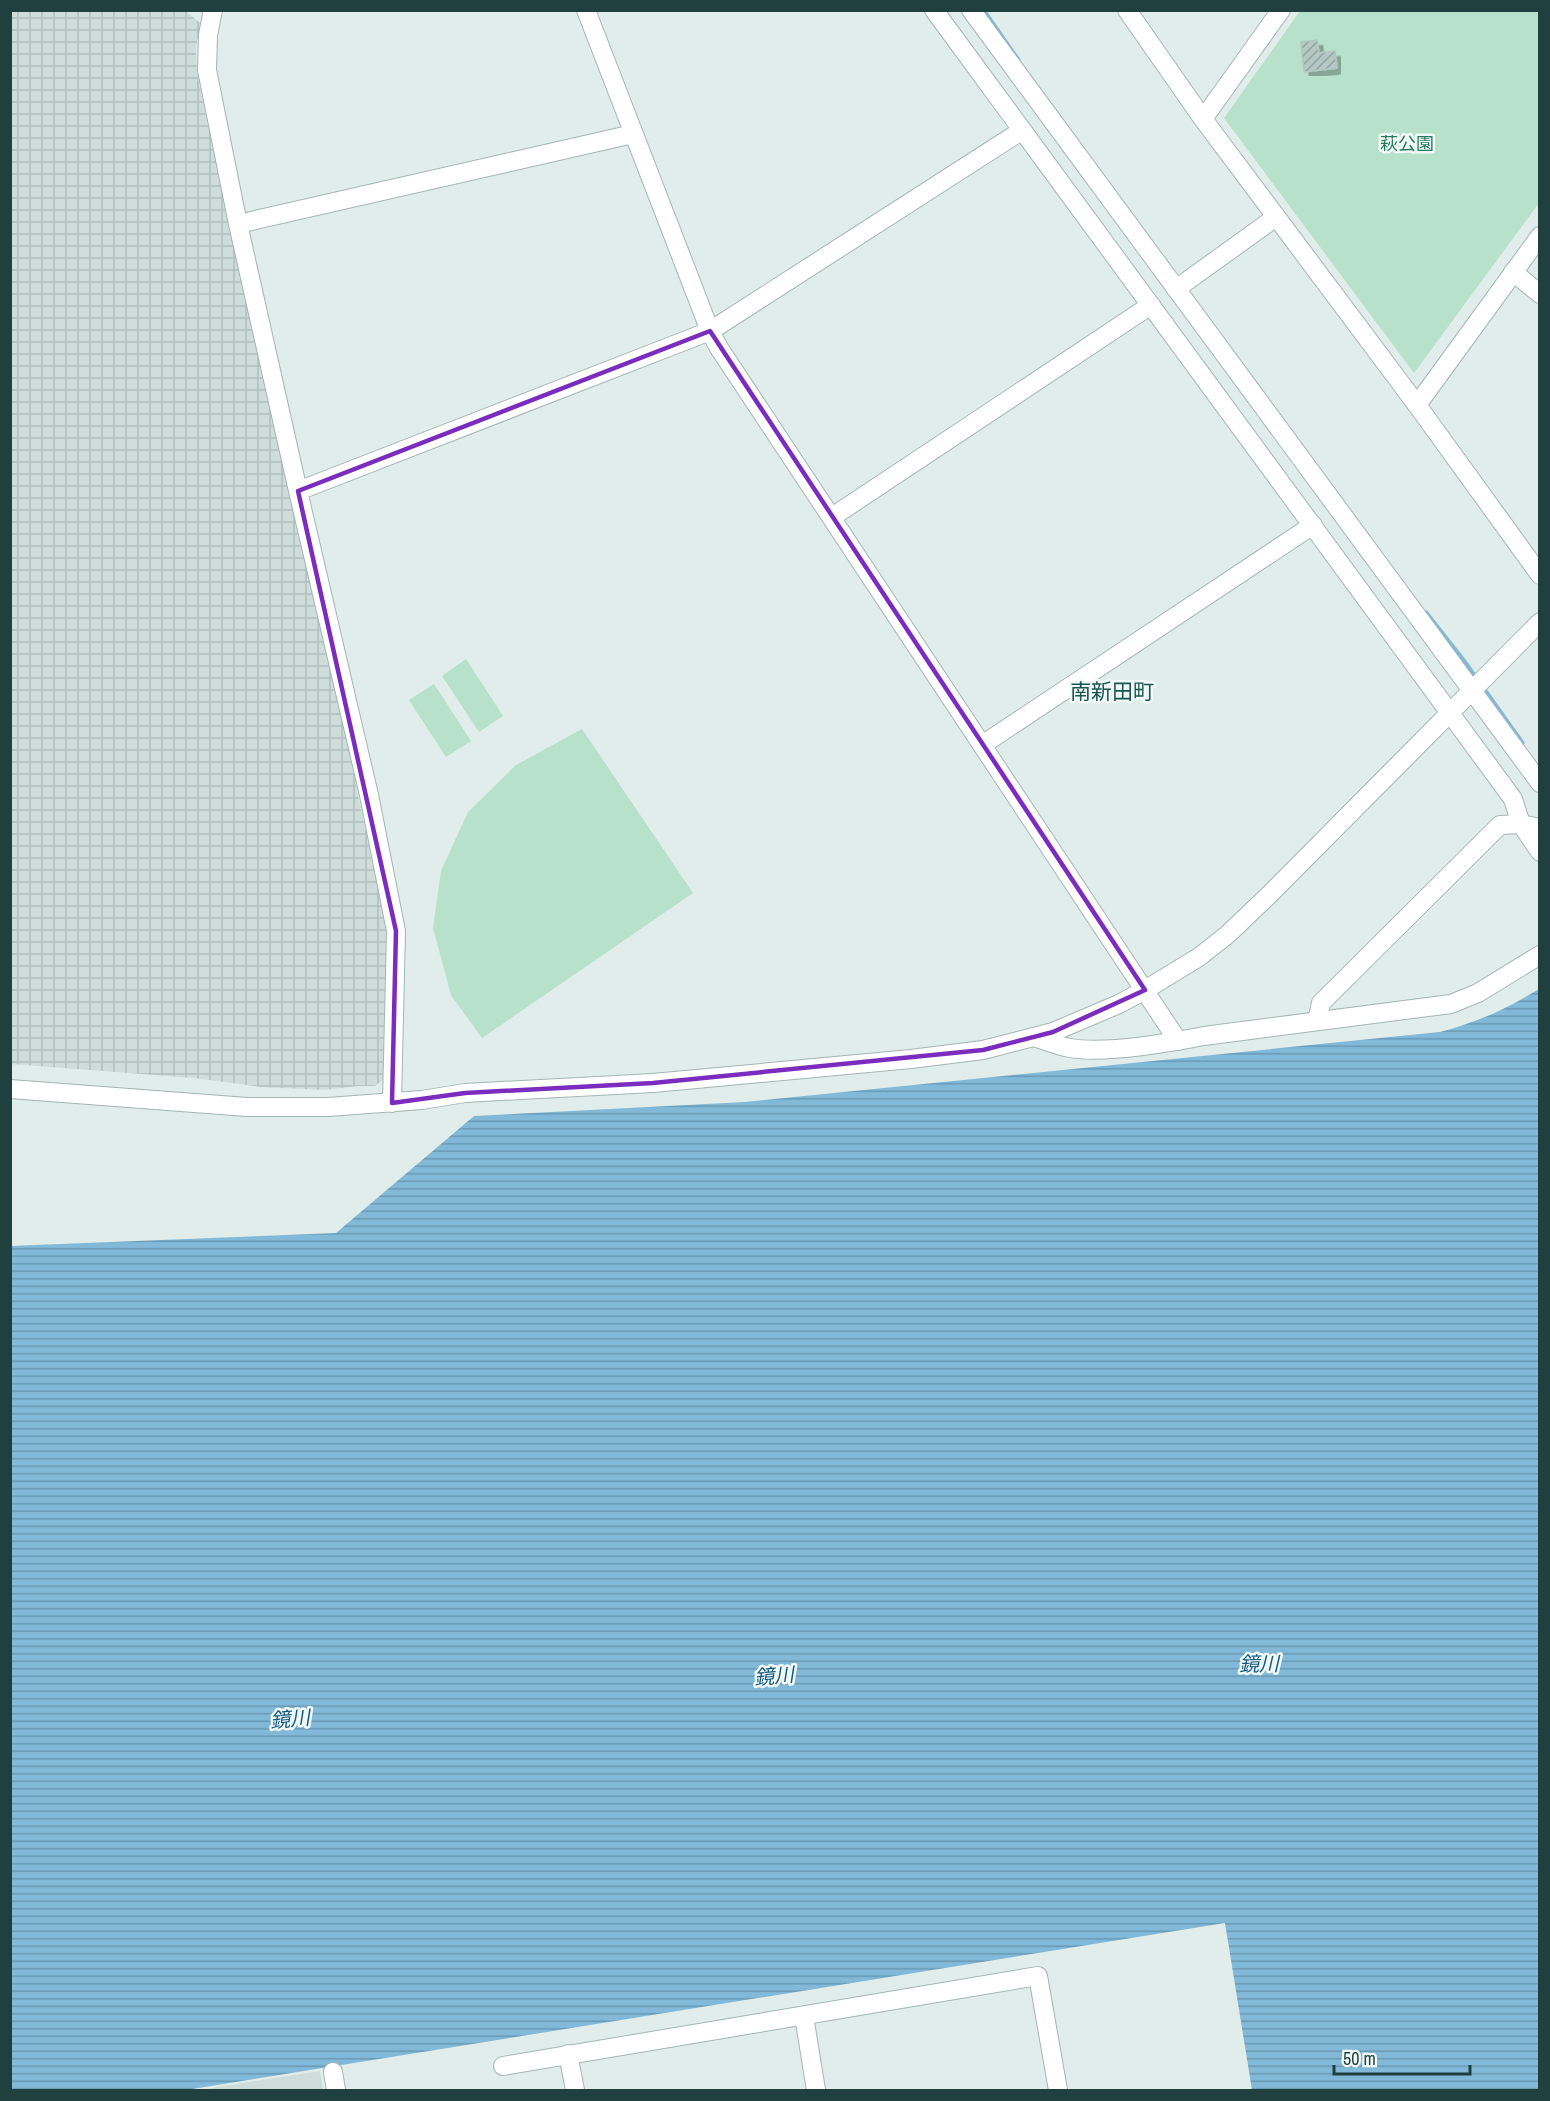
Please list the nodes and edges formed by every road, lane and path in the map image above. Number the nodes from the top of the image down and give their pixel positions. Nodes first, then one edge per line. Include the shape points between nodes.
1 (586, 10) edge
2 (934, 10) edge
3 (971, 10) edge
4 (1127, 10) edge
5 (1281, 10) edge
6 (207, 14) edge
7 (1203, 119) junction
8 (1021, 131) junction
9 (633, 134) junction
10 (1276, 217) junction
11 (238, 224) junction
12 (1539, 236) edge
13 (1513, 272) junction
14 (1176, 289) junction
15 (1539, 294) edge
16 (1151, 305) junction
17 (710, 331) junction
18 (1418, 405) junction
19 (298, 491) junction
20 (832, 517) junction
21 (1313, 525) junction
22 (1539, 575) edge
23 (1539, 622) edge
24 (1471, 690) junction
25 (1450, 712) junction
26 (982, 745) junction
27 (1539, 783) edge
28 (1521, 824) junction
29 (1539, 828) edge
30 (1539, 852) edge
31 (1539, 955) edge
32 (1145, 990) junction
33 (1317, 1021) junction
34 (1034, 1037) junction
35 (1178, 1041) junction
36 (10, 1089) edge
37 (392, 1103) junction
38 (804, 2016) junction
39 (568, 2054) junction
40 (503, 2066) dead end
41 (333, 2072) dead end
42 (336, 2091) edge
43 (575, 2091) edge
44 (816, 2091) edge
45 (1058, 2091) edge

1 - 9 street
2 - 8 street
3 - 14 street
4 - 7 street
5 - 7 street
6 - 11 street via 207,70
7 - 10 street
8 - 16 street
8 - 17 street
9 - 11 street
9 - 17 street
10 - 14 street
10 - 18 street
11 - 19 street
12 - 13 street
13 - 15 street
13 - 18 street
14 - 24 street
16 - 20 street
16 - 21 street
17 - 19 street
17 - 20 street
18 - 22 street
19 - 37 street via 369,795 396,931
20 - 26 street
21 - 25 street
21 - 26 street
23 - 24 street
24 - 25 street
24 - 27 street
25 - 28 street via 1513,799
25 - 32 street via 1227,935
26 - 32 street
28 - 29 street
28 - 30 street
28 - 33 street via 1500,825 1321,1003
31 - 33 street via 1478,993 1451,1004
32 - 34 street
32 - 35 street
33 - 35 street
34 - 35 street via 1069,1048 1094,1050
34 - 37 street via 983,1050 911,1059 653,1083 465,1093
36 - 37 street via 247,1107
38 - 39 street
38 - 44 street
38 - 45 street via 1038,1976
39 - 40 street
39 - 43 street
41 - 42 street

